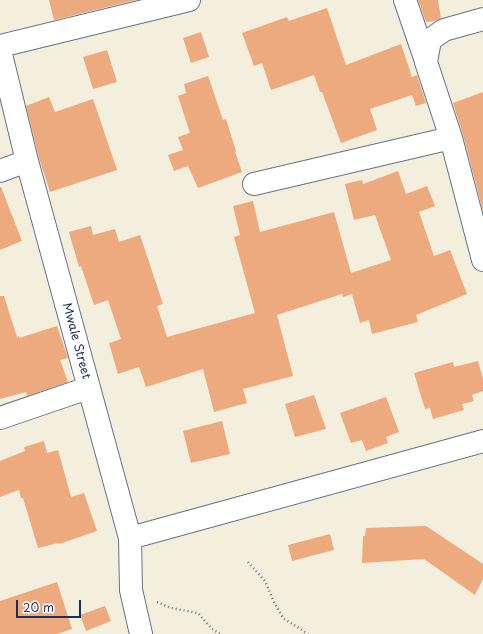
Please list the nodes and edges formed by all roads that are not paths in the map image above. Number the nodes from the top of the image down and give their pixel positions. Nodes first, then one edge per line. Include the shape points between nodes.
1 (189, 0) edge
2 (405, 0) edge
3 (483, 19) edge
4 (0, 46) edge
5 (0, 50) edge
6 (426, 62) junction
7 (451, 138) junction
8 (27, 161) junction
9 (0, 171) edge
10 (254, 184) dead end
11 (483, 260) edge
12 (88, 388) junction
13 (0, 418) edge
14 (483, 441) edge
15 (130, 538) junction
16 (141, 634) edge

1 - 4 street
2 - 6 street
3 - 6 street via 444,30 430,40
5 - 8 street, Mwale Street
6 - 7 street
7 - 10 street
7 - 11 street
8 - 9 street
8 - 12 street, Mwale Street
12 - 13 street
12 - 15 street, Mwale Street
14 - 15 street
15 - 16 street, Mwale Street via 131,590

